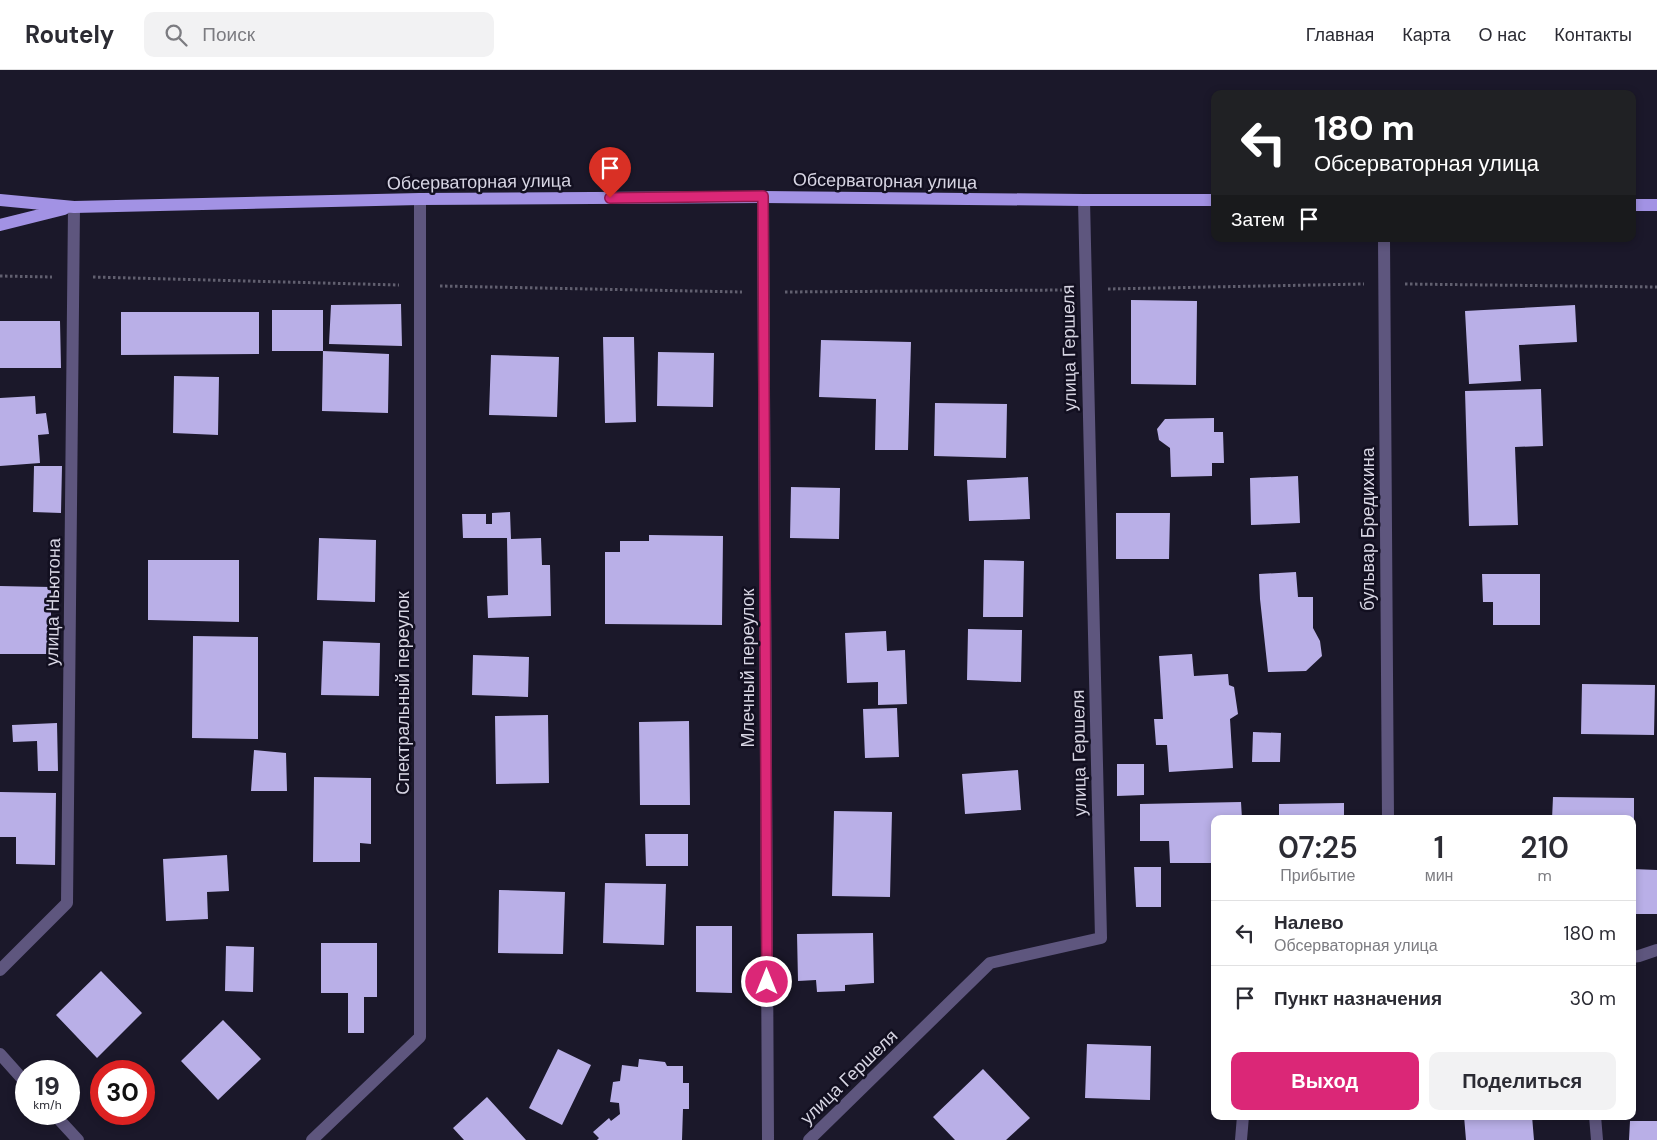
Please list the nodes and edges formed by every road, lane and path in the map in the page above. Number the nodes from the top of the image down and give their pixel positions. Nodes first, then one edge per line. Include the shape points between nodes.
1 (763, 196) junction
2 (420, 199) junction
3 (0, 200) edge
4 (1084, 200) junction
5 (1211, 200) edge
6 (1636, 205) edge
7 (1657, 205) edge
8 (74, 207) junction
9 (0, 225) edge
10 (1384, 242) edge
11 (0, 276) edge
12 (73, 277) junction
13 (1384, 284) junction
14 (420, 286) junction
15 (1657, 287) edge
16 (1085, 290) junction
17 (764, 292) junction
18 (1388, 815) edge
19 (1657, 950) edge
20 (1636, 956) edge
21 (0, 970) edge
22 (0, 1054) edge
23 (15, 1071) edge
24 (1243, 1120) edge
25 (1595, 1120) edge
26 (64, 1125) edge
27 (78, 1140) edge
28 (312, 1140) edge
29 (768, 1140) edge
30 (809, 1140) edge
31 (1241, 1140) edge
32 (1597, 1140) edge

1 - 2 main road, Обсерваторная улица
1 - 4 main road, Обсерваторная улица
1 - 17 street, Млечный переулок
2 - 8 main road, Обсерваторная улица
2 - 14 street, Спектральный переулок
3 - 8 main road, Обсерваторная улица
4 - 5 main road, Обсерваторная улица
4 - 16 street, улица Гершеля
6 - 7 main road
8 - 9 main road, Обсерваторная улица
8 - 12 street, улица Ньютона
10 - 13 street, бульвар Бредихина
11 - 12 path
12 - 14 path
12 - 21 street, улица Ньютона via 67,903
13 - 15 path
13 - 16 path
13 - 18 street, бульвар Бредихина
14 - 17 path
14 - 28 street, Спектральный переулок via 420,1037
16 - 17 path
16 - 30 street, улица Гершеля via 1101,938 990,963
17 - 29 street, Млечный переулок
19 - 20 street
22 - 23 street
24 - 31 street
25 - 32 street
26 - 27 street

